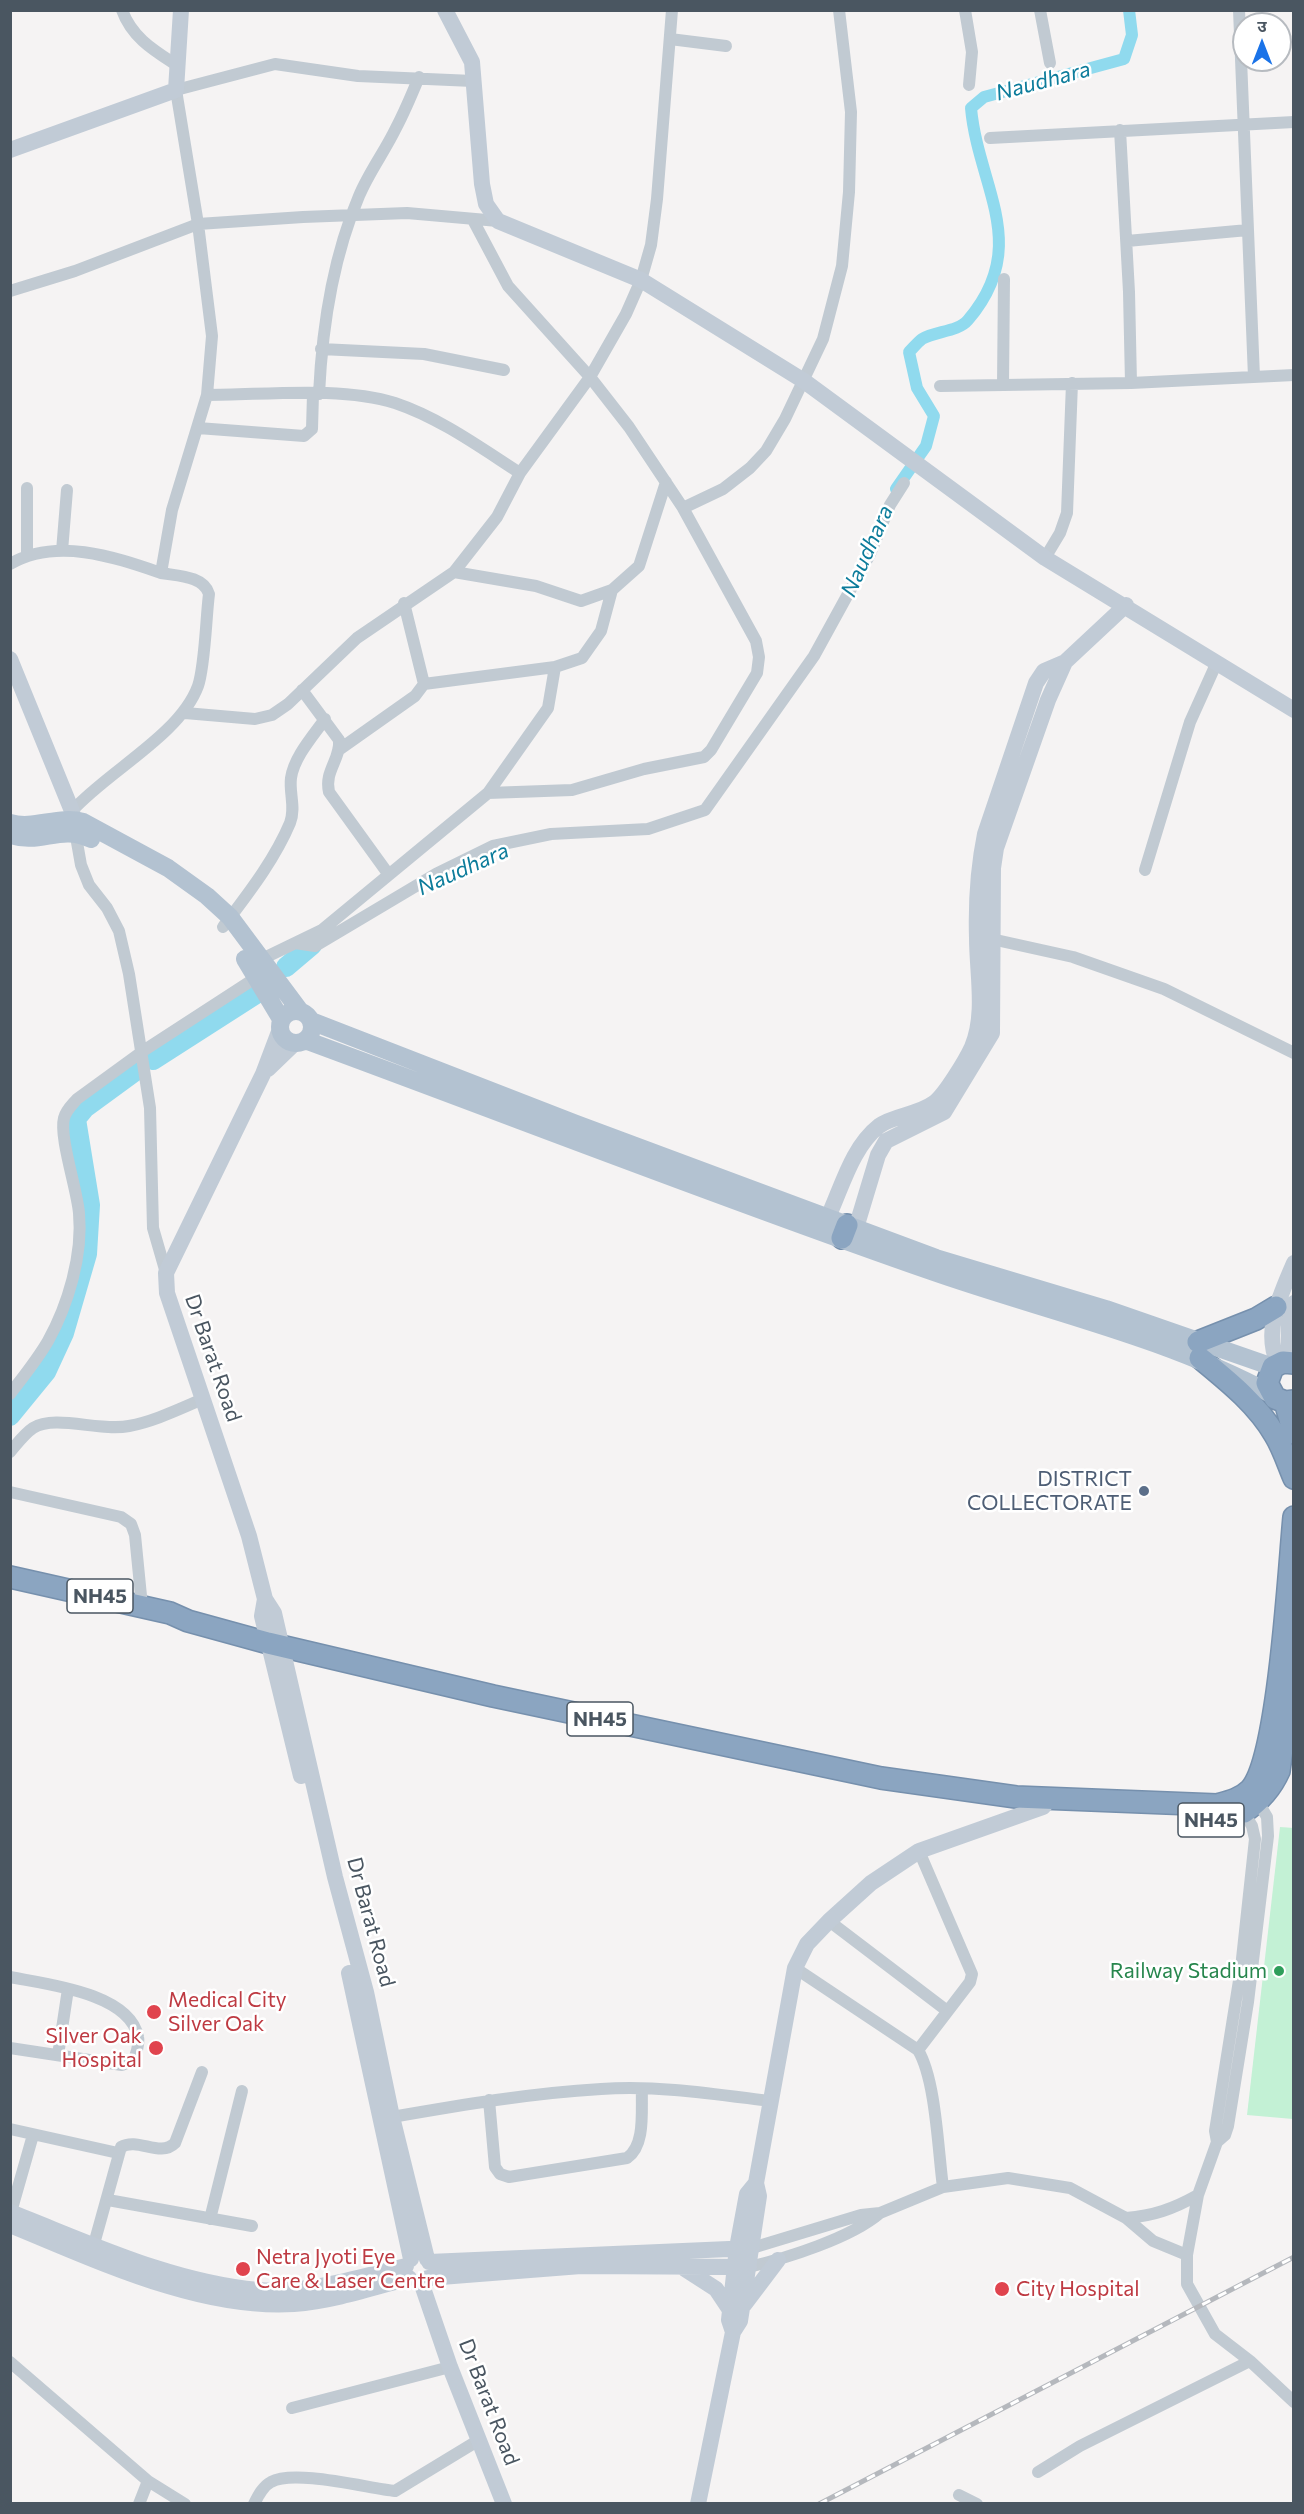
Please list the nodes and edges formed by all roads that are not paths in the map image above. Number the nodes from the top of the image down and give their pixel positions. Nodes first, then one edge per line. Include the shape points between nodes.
1 (122, 10) edge
2 (181, 10) edge
3 (445, 10) edge
4 (672, 10) edge
5 (840, 10) edge
6 (965, 10) edge
7 (1040, 10) edge
8 (1239, 10) edge
9 (670, 39) junction
10 (726, 46) dead end
11 (1050, 63) dead end
12 (178, 66) junction
13 (419, 77) junction
14 (473, 81) junction
15 (969, 85) dead end
16 (176, 90) junction
17 (1293, 122) edge
18 (1244, 124) junction
19 (1120, 130) junction
20 (990, 138) dead end
21 (10, 150) edge
22 (352, 215) junction
23 (473, 220) junction
24 (498, 221) junction
25 (198, 224) junction
26 (1248, 230) junction
27 (1127, 241) junction
28 (1004, 279) dead end
29 (641, 280) junction
30 (10, 291) edge
31 (321, 349) junction
32 (504, 370) dead end
33 (1293, 375) edge
34 (590, 377) junction
35 (1254, 377) junction
36 (804, 381) junction
37 (1131, 383) junction
38 (1072, 384) junction
39 (1003, 385) junction
40 (940, 386) dead end
41 (316, 394) junction
42 (207, 395) junction
43 (198, 428) junction
44 (520, 473) junction
45 (666, 482) junction
46 (904, 483) dead end
47 (27, 488) dead end
48 (67, 490) dead end
49 (683, 508) junction
50 (62, 551) junction
51 (27, 555) junction
52 (1045, 558) junction
53 (10, 564) edge
54 (454, 572) junction
55 (162, 573) junction
56 (612, 590) junction
57 (404, 603) junction
58 (1126, 605) junction
59 (10, 659) edge
60 (1065, 662) junction
61 (1217, 662) junction
62 (555, 667) junction
63 (424, 684) junction
64 (302, 690) junction
65 (1293, 710) edge
66 (185, 712) junction
67 (325, 719) junction
68 (340, 749) junction
69 (488, 793) junction
70 (73, 821) junction
71 (12, 828) edge
72 (1145, 870) dead end
73 (389, 875) junction
74 (226, 922) junction
75 (977, 936) junction
76 (994, 940) junction
77 (295, 943) junction
78 (259, 968) junction
79 (306, 1016) junction
80 (280, 1024) junction
81 (300, 1042) junction
82 (143, 1051) junction
83 (1293, 1053) edge
84 (263, 1074) junction
85 (843, 1227) junction
86 (1293, 1263) edge
87 (166, 1273) junction
88 (1285, 1305) edge
89 (1199, 1350) junction
90 (1283, 1364) edge
91 (10, 1394) edge
92 (203, 1399) junction
93 (1283, 1399) edge
94 (1293, 1433) edge
95 (10, 1452) edge
96 (1293, 1478) edge
97 (10, 1492) edge
98 (1293, 1517) edge
99 (10, 1577) edge
100 (10, 1591) edge
101 (142, 1606) junction
102 (188, 1621) junction
103 (275, 1645) junction
104 (1293, 1664) edge
105 (1247, 1801) junction
106 (1047, 1802) junction
107 (919, 1851) junction
108 (829, 1922) junction
109 (795, 1968) junction
110 (10, 1977) edge
111 (68, 1989) junction
112 (946, 2010) junction
113 (10, 2048) edge
114 (918, 2050) junction
115 (58, 2055) junction
116 (202, 2073) dead end
117 (642, 2089) junction
118 (242, 2091) dead end
119 (489, 2100) junction
120 (771, 2101) junction
121 (392, 2117) junction
122 (10, 2129) edge
123 (33, 2135) junction
124 (1217, 2142) junction
125 (118, 2153) junction
126 (943, 2187) junction
127 (1198, 2195) junction
128 (108, 2200) junction
129 (11, 2212) edge
130 (880, 2213) junction
131 (1126, 2218) junction
132 (210, 2219) junction
133 (10, 2225) edge
134 (252, 2226) dead end
135 (94, 2244) junction
136 (744, 2248) junction
137 (1187, 2255) junction
138 (778, 2260) junction
139 (681, 2267) junction
140 (742, 2268) junction
141 (419, 2269) junction
142 (736, 2309) junction
143 (1250, 2361) junction
144 (10, 2362) edge
145 (450, 2367) junction
146 (1293, 2402) edge
147 (292, 2408) dead end
148 (479, 2440) junction
149 (1038, 2472) dead end
150 (148, 2481) junction
151 (959, 2496) dead end
152 (139, 2504) edge
153 (185, 2504) edge
154 (254, 2504) edge
155 (504, 2504) edge
156 (698, 2504) edge
157 (977, 2504) edge

1 - 12 street via 147,46
2 - 12 street
3 - 14 street via 471,62
4 - 9 street
5 - 36 street via 851,112 845,234 833,305
6 - 15 street via 972,52
7 - 11 street
8 - 18 street
9 - 10 street
9 - 29 street via 657,199 651,245
12 - 16 street
13 - 14 street
13 - 16 street via 358,76 275,63
13 - 22 street
14 - 24 street via 482,184 486,204
16 - 21 street
16 - 25 street
17 - 18 street
18 - 19 street
18 - 26 street
19 - 20 street
19 - 27 street
22 - 23 street via 407,213
22 - 25 street
22 - 31 street
23 - 24 street
23 - 34 street via 508,286
24 - 29 street
25 - 30 street
25 - 42 street via 212,336
26 - 27 street
26 - 35 street
27 - 37 street
28 - 39 street
29 - 34 street
29 - 36 street
31 - 32 street via 424,354
31 - 41 street
33 - 35 street
34 - 44 street
34 - 45 street
35 - 37 street
36 - 49 street via 766,451 750,468 723,489
36 - 52 street
37 - 38 street
38 - 39 street
38 - 52 street via 1066,513 1060,533
39 - 40 street
41 - 42 street
41 - 43 street via 312,429 304,436
41 - 44 street via 361,396 395,403 427,417
42 - 43 street
43 - 55 street via 172,510
44 - 54 street via 497,517
45 - 49 street
45 - 56 street via 639,566
46 - 77 street via 814,656 705,810 648,829 551,834 493,846 436,874 315,946
47 - 51 street
48 - 50 street
49 - 69 street via 756,641 759,657 757,673 711,750 688,762 644,769 572,790
50 - 51 street
50 - 55 street via 91,552
51 - 53 street
52 - 58 street
54 - 56 street via 536,586 581,601
54 - 57 street
55 - 66 street via 200,581 209,594 199,684
56 - 62 street via 601,631 582,658
57 - 63 street
57 - 64 street via 357,638
58 - 60 street
58 - 61 street
59 - 70 street
60 - 75 street via 1044,671 1036,683 985,834 980,859
60 - 76 street via 996,848
61 - 65 street
61 - 72 street via 1190,722
62 - 63 street
62 - 69 street via 549,708
63 - 68 street via 415,696
64 - 66 street via 272,715 255,719
64 - 67 street
66 - 70 street via 89,793
67 - 68 street via 339,740
67 - 74 street via 294,764 290,779 291,821
68 - 73 street via 328,775 329,792
69 - 73 street
70 - 71 main road
70 - 74 main road
70 - 82 street via 89,885 119,931
73 - 77 street via 322,930
74 - 78 main road
75 - 76 street
75 - 85 street via 980,1012 971,1049 934,1103 881,1125 868,1137 856,1154
76 - 83 street via 1073,957 1164,989
76 - 85 street via 994,1019 988,1044 944,1112 886,1141
77 - 78 street
78 - 79 main road
78 - 80 main road
78 - 82 street
79 - 80 main road via 289,1012
79 - 81 main road via 312,1032
79 - 85 main road
80 - 81 main road via 285,1039
80 - 84 street, Dr Barat Road
81 - 84 street, Dr Barat Road
81 - 85 main road
82 - 87 street via 150,1108 153,1228
82 - 91 street via 77,1099 64,1119 78,1196 78,1251 67,1297 48,1341
84 - 87 street, Dr Barat Road
85 - 89 main road via 1106,1309
86 - 88 street
87 - 92 street, Dr Barat Road via 167,1293
88 - 89 highway
88 - 90 street via 1270,1341
89 - 90 main road
89 - 93 main road
89 - 96 highway via 1261,1414 1276,1436
90 - 93 highway via 1267,1377
92 - 95 street via 128,1427 43,1423 31,1429
92 - 103 street, Dr Barat Road via 249,1536 265,1599 262,1616
93 - 94 highway
97 - 101 street via 121,1517 131,1524
98 - 105 highway, NH45 via 1270,1738 1264,1764
99 - 101 highway, NH45
100 - 102 highway, NH45 via 171,1622
101 - 102 highway, NH45
102 - 103 highway, NH45
103 - 106 highway, NH45 via 525,1703 869,1775
103 - 121 street, Dr Barat Road via 371,2012
103 - 141 street, Dr Barat Road
104 - 105 highway, NH45 via 1279,1771
105 - 106 highway, NH45 via 1186,1806
105 - 124 street via 1255,1839 1241,1968 1215,2131
105 - 124 street via 1267,1817 1268,1836 1228,2126
106 - 107 street
107 - 108 street via 871,1883
107 - 112 street via 972,1974 970,1982
108 - 109 street via 807,1944
108 - 112 street
109 - 114 street
109 - 120 street
110 - 111 street
111 - 115 street
111 - 115 street via 96,1996 116,2007 132,2023 138,2037 137,2049 134,2060 122,2065
112 - 114 street
113 - 115 street
114 - 126 street via 925,2061 929,2082
116 - 125 street via 170,2148 126,2144
117 - 119 street via 602,2088
117 - 119 street via 639,2140 636,2152 627,2158 509,2177 495,2167
117 - 120 street via 679,2089
118 - 132 street
119 - 121 street
120 - 136 street via 756,2183 747,2194
121 - 141 street, Dr Barat Road
122 - 123 street
123 - 125 street
123 - 129 street
124 - 127 street
125 - 128 street
126 - 130 street
126 - 131 street via 1008,2178 1060,2186
127 - 131 street via 1151,2216
127 - 137 street
128 - 132 street
128 - 135 street
129 - 135 street
130 - 136 street
130 - 138 street via 867,2224
131 - 137 street via 1153,2241
132 - 134 street
133 - 141 street via 143,2277 192,2292 252,2303 317,2300
135 - 141 street via 152,2267 259,2290 305,2288
136 - 140 street
136 - 141 street
137 - 143 street via 1187,2284 1215,2334
138 - 140 street
138 - 142 street
139 - 140 street
139 - 141 street
139 - 142 street via 716,2289
140 - 142 street
141 - 145 street, Dr Barat Road
142 - 156 street via 740,2321 733,2332
143 - 146 street
143 - 149 street via 1080,2446
144 - 150 street
145 - 147 street
145 - 148 street, Dr Barat Road
148 - 154 street via 394,2491 328,2480 280,2479 264,2487
148 - 155 street, Dr Barat Road
150 - 152 street
150 - 153 street
151 - 157 street

